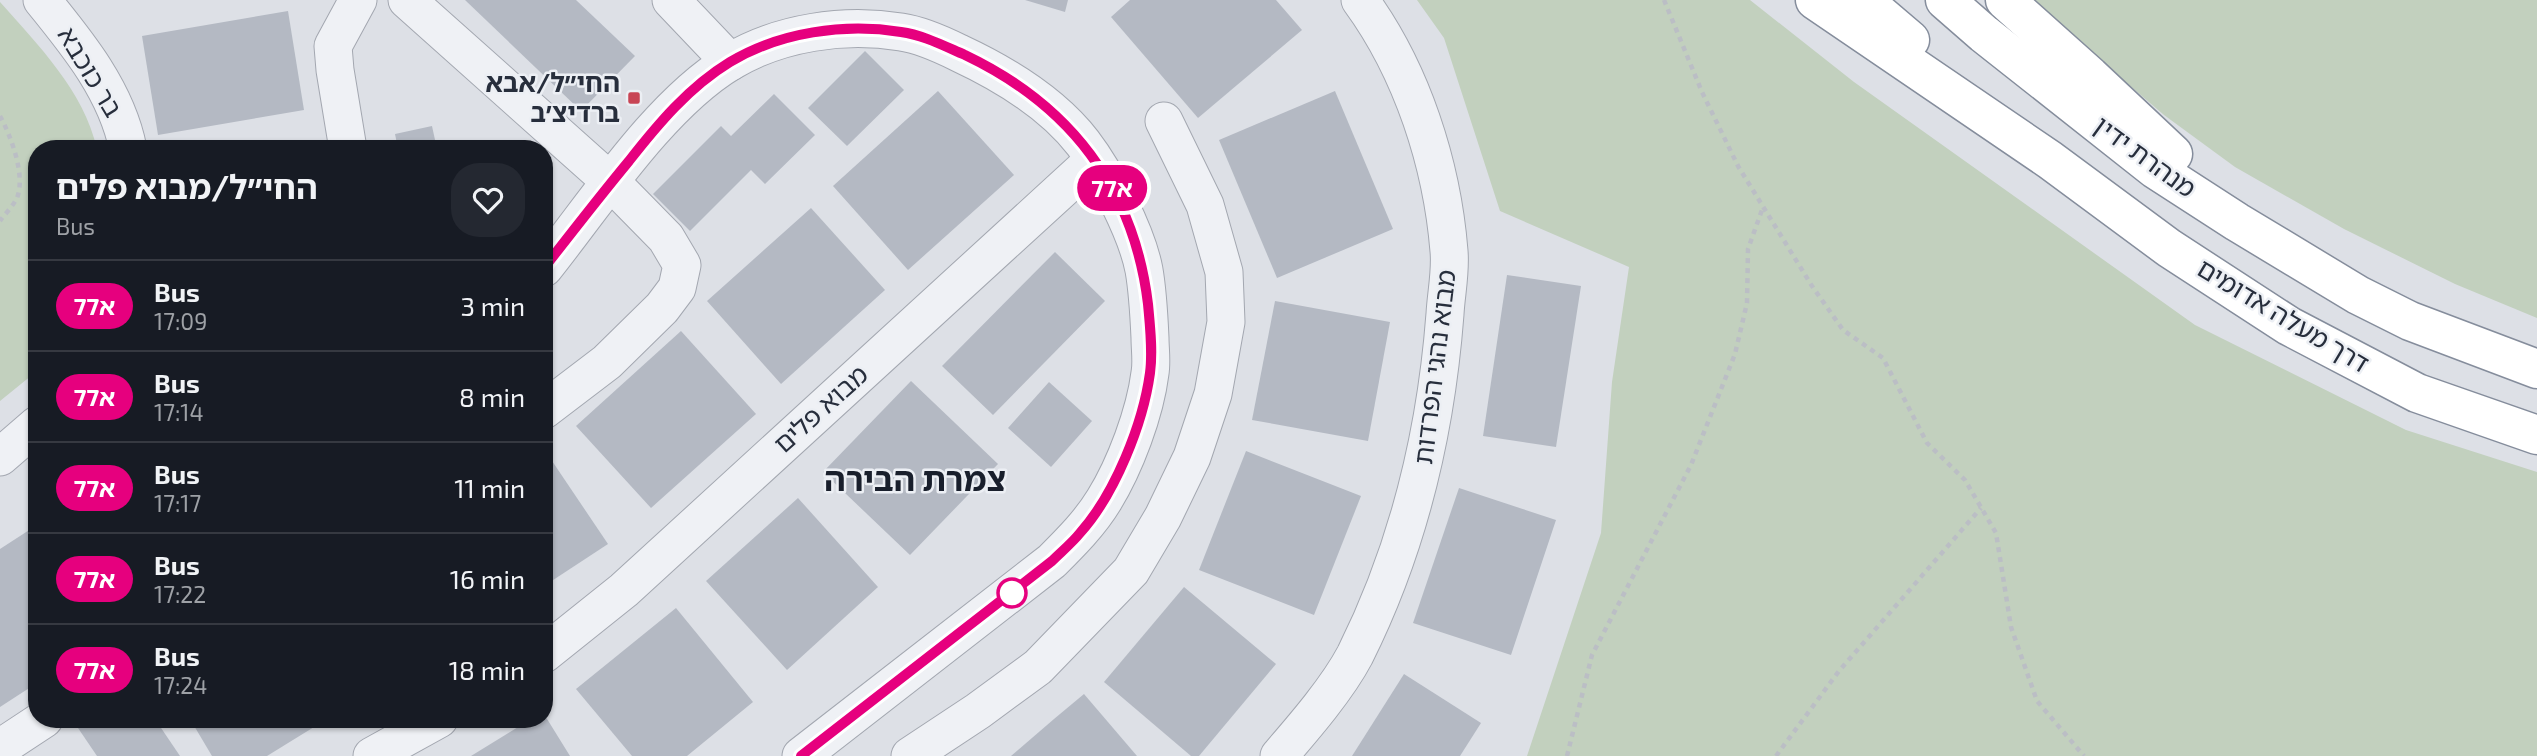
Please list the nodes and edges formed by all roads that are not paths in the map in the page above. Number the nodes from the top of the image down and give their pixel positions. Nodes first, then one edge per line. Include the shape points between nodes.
1 (42, 0) edge
2 (358, 0) edge
3 (407, 0) edge
4 (671, 0) edge
5 (1360, 0) edge
6 (1815, 0) edge
7 (1863, 0) edge
8 (1945, 0) edge
9 (2005, 0) edge
10 (730, 62) junction
11 (1164, 121) dead end
12 (126, 140) edge
13 (347, 140) edge
14 (1094, 160) junction
15 (2050, 160) junction
16 (611, 182) junction
17 (553, 256) edge
18 (2358, 295) junction
19 (2537, 369) edge
20 (553, 403) edge
21 (28, 433) edge
22 (2537, 435) edge
23 (0, 457) edge
24 (553, 647) edge
25 (30, 728) edge
26 (423, 728) edge
27 (0, 748) edge
28 (808, 754) edge
29 (372, 756) edge
30 (910, 756) edge
31 (1279, 756) edge

1 - 12 street, בר כוכבא via 102,82
2 - 13 street via 333,46
3 - 16 street
4 - 10 street
5 - 31 street, מבוא נהגי הפרדות via 1403,73 1431,148 1449,253 1442,358 1421,477 1391,573 1354,657
6 - 15 highway
7 - 15 highway
8 - 18 highway, מנהרת ידין via 2155,169
9 - 18 highway via 2229,204
10 - 14 street via 807,32 901,32 937,42 1020,88 1052,111
10 - 16 street via 665,116
11 - 30 street via 1205,205 1224,272 1226,322 1213,394 1192,457 1131,571 1107,597 1038,667
14 - 24 street, מבוא פלים via 624,590
14 - 28 street via 1112,187 1144,268 1149,316 1151,371 1122,464 1089,521 1052,561
15 - 22 highway, דרך מעלה אדומים via 2169,248 2289,326 2417,393
16 - 17 street
16 - 20 street via 666,238 682,265 677,288 607,362
18 - 19 highway via 2410,321
21 - 23 street
25 - 27 street
26 - 29 street

